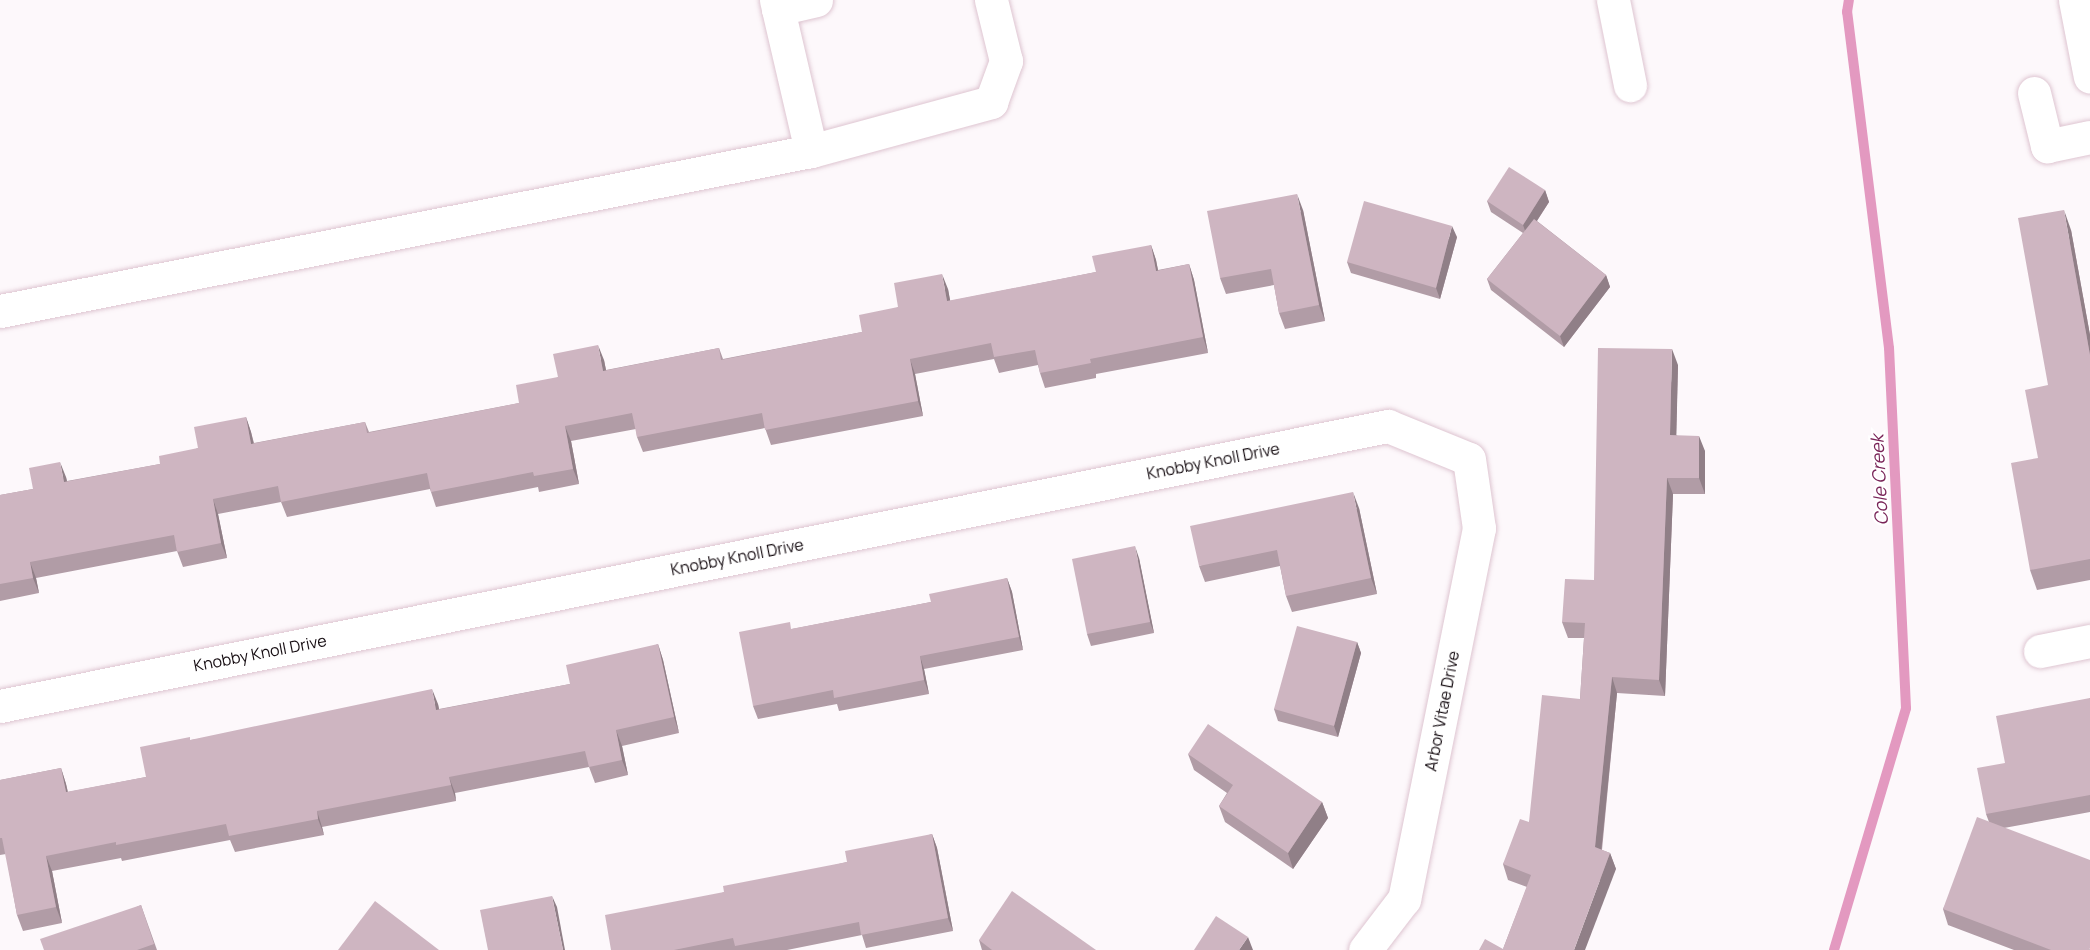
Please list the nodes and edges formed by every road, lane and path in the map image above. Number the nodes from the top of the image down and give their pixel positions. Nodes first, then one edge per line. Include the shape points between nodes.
1 (816, 0) edge
2 (992, 0) edge
3 (1613, 0) edge
4 (777, 5) edge
5 (2080, 6) edge
6 (2090, 77) edge
7 (1630, 85) dead end
8 (2034, 93) dead end
9 (2090, 137) edge
10 (811, 151) junction
11 (0, 311) edge
12 (1468, 459) joint
13 (2090, 641) edge
14 (2040, 651) dead end
15 (0, 706) edge
16 (1365, 950) edge

1 - 4 street
2 - 10 street via 1006,62 991,102
3 - 7 street
4 - 10 street
5 - 6 street
8 - 9 street via 2047,146
10 - 11 street
12 - 15 street, Knobby Knoll Drive via 1388,426
12 - 16 street, Arbor Vitae Drive via 1479,528 1404,899
13 - 14 street

